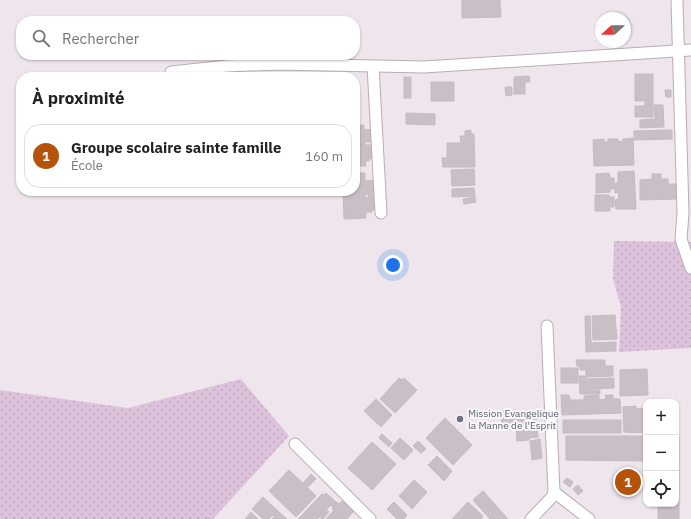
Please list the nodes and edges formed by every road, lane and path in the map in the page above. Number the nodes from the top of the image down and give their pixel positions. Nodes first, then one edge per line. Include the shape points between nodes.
1 (677, 0) edge
2 (678, 50) junction
3 (691, 50) edge
4 (373, 66) junction
5 (171, 72) dead end
6 (381, 213) dead end
7 (691, 268) edge
8 (547, 326) dead end
9 (295, 444) dead end
10 (554, 492) junction
11 (370, 519) edge
12 (531, 519) edge
13 (589, 519) edge

1 - 2 street
2 - 3 street
2 - 4 street via 424,67
2 - 7 street via 683,213 681,239
4 - 5 street via 278,64
4 - 6 street
8 - 10 street
9 - 11 street
10 - 12 street
10 - 13 street

